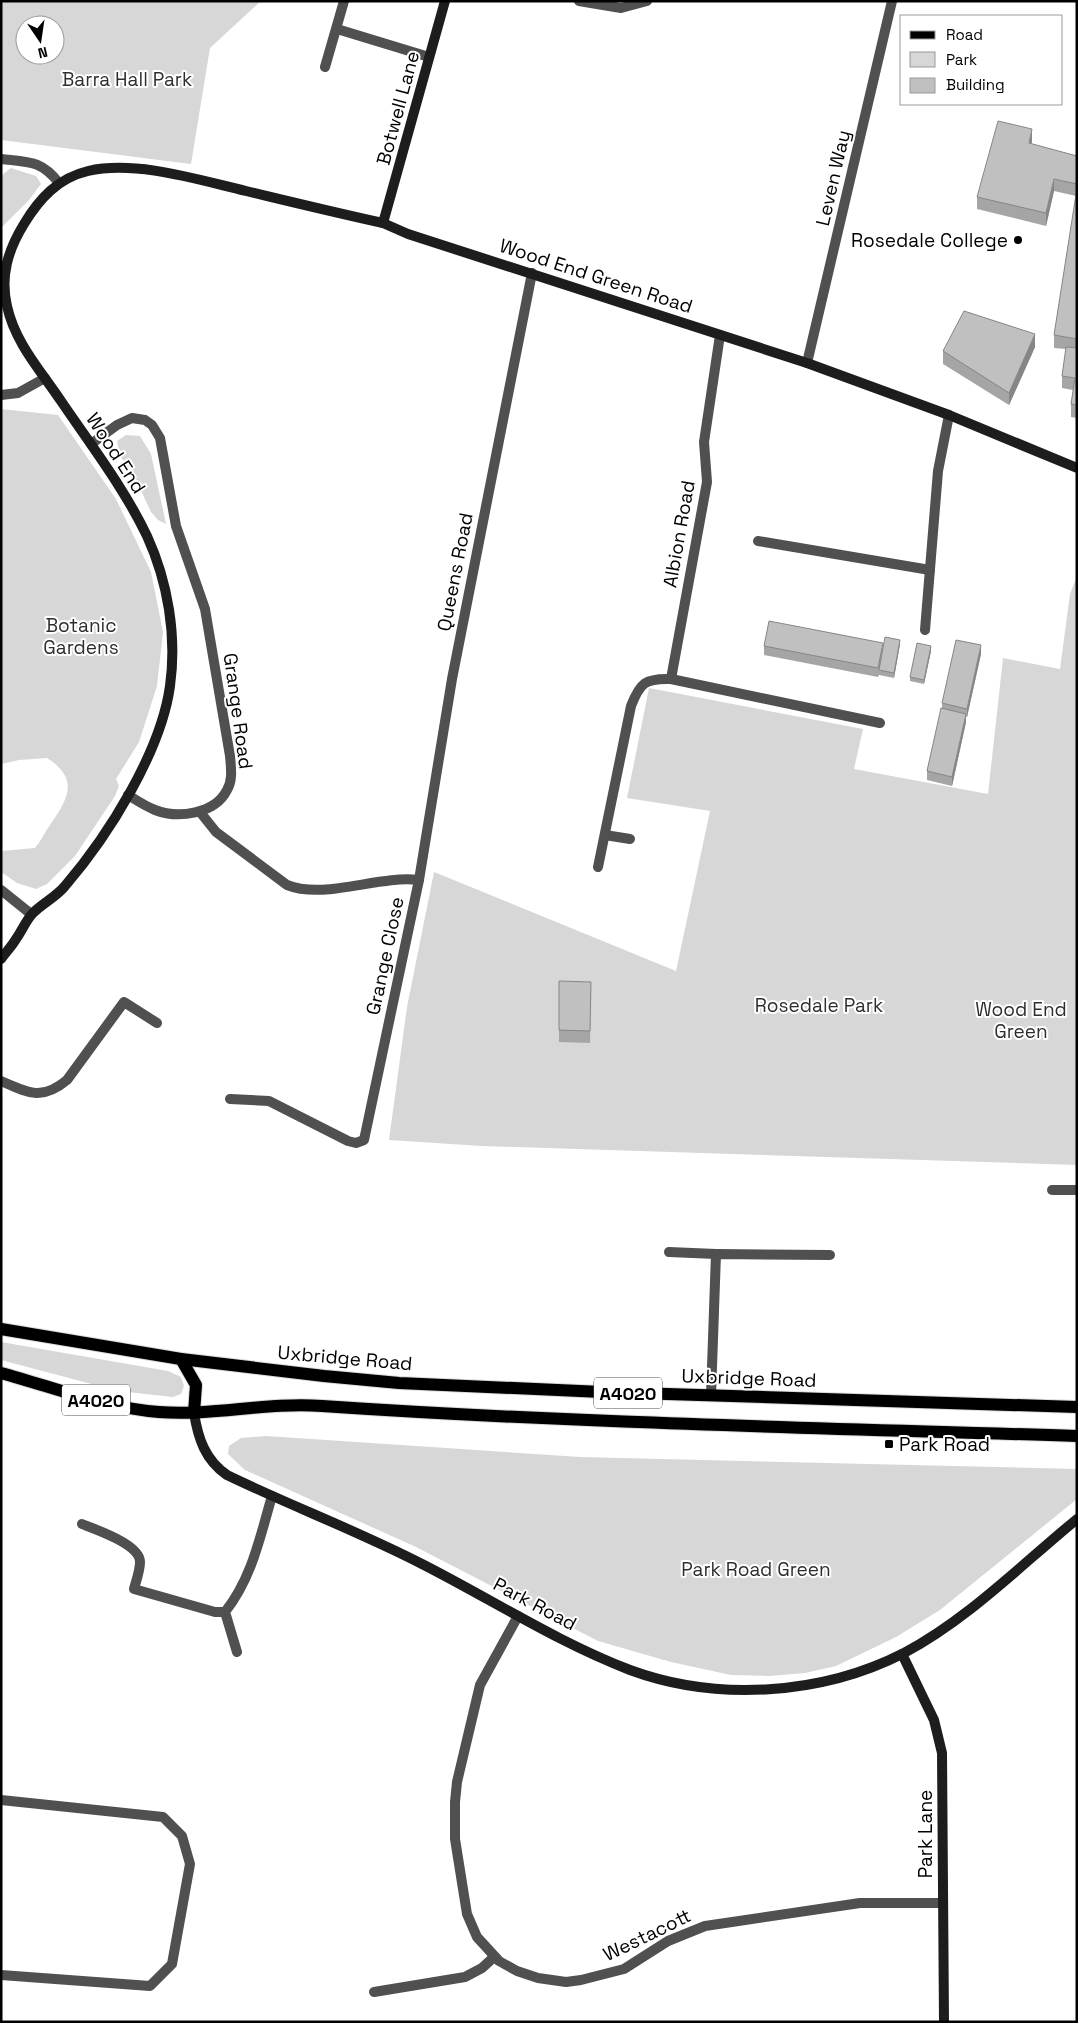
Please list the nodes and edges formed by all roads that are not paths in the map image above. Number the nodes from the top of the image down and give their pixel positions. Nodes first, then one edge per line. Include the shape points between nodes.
1 (344, 1) edge
2 (445, 1) edge
3 (579, 1) edge
4 (648, 1) edge
5 (892, 1) edge
6 (337, 28) junction
7 (429, 57) junction
8 (325, 67) dead end
9 (1, 159) edge
10 (90, 170) joint
11 (59, 183) junction
12 (383, 223) junction
13 (532, 273) junction
14 (720, 335) junction
15 (807, 363) junction
16 (45, 378) junction
17 (1, 395) edge
18 (949, 415) junction
19 (91, 444) junction
20 (1077, 468) edge
21 (758, 541) dead end
22 (930, 570) junction
23 (926, 630) dead end
24 (671, 680) junction
25 (880, 723) dead end
26 (128, 795) junction
27 (200, 812) junction
28 (605, 835) junction
29 (630, 839) dead end
30 (598, 867) dead end
31 (418, 880) junction
32 (1, 890) edge
33 (31, 914) junction
34 (1, 959) edge
35 (157, 1023) dead end
36 (1, 1081) edge
37 (230, 1099) dead end
38 (1052, 1190) dead end
39 (1077, 1190) edge
40 (669, 1252) dead end
41 (716, 1254) junction
42 (830, 1255) dead end
43 (1, 1329) edge
44 (181, 1359) junction
45 (1, 1373) edge
46 (711, 1395) junction
47 (1077, 1407) edge
48 (194, 1413) junction
49 (1077, 1436) edge
50 (272, 1496) junction
51 (1077, 1519) edge
52 (82, 1524) dead end
53 (225, 1612) junction
54 (518, 1616) junction
55 (237, 1652) dead end
56 (902, 1654) junction
57 (1, 1800) edge
58 (943, 1903) junction
59 (494, 1957) junction
60 (1, 1975) edge
61 (374, 1992) dead end
62 (944, 2022) edge

1 - 6 street
2 - 7 street, Botwell Lane
3 - 4 street via 621,8
5 - 15 street, Leven Way
6 - 7 street
6 - 8 street
7 - 12 street, Botwell Lane
9 - 11 street via 41,166
10 - 11 street, Wood End
10 - 12 street, Wood End Green Road via 125,168 169,174
11 - 16 street, Wood End via 43,198 22,227 8,257 4,276 11,321
12 - 13 street, Wood End Green Road
13 - 14 street, Wood End Green Road
13 - 31 street, Queens Road via 452,680
14 - 15 street, Wood End Green Road
14 - 24 street, Albion Road via 704,442 707,482
15 - 18 street, Wood End Green Road
16 - 17 street via 24,390
16 - 19 street, Wood End
18 - 20 street, Wood End Green Road
18 - 22 street via 938,472
19 - 26 street, Wood End via 147,537 161,574 172,632 170,686 159,733
19 - 27 street, Grange Road via 132,418 152,425 160,438 176,526 205,609 230,756 228,790 220,800
21 - 22 street
22 - 23 street
24 - 25 street
24 - 28 street via 652,678 638,689 630,706
26 - 27 street, Grange Road via 155,810 180,814
26 - 33 street via 66,885
27 - 31 street, Grange Close via 216,832 294,888 313,890 396,879
28 - 29 street
28 - 30 street
31 - 37 street, Grange Close via 364,1140 348,1141 269,1100
32 - 33 street
33 - 34 street
35 - 36 street via 124,1002 58,1088 37,1094
38 - 39 street
40 - 41 street
41 - 42 street
41 - 46 street
43 - 44 main road, Uxbridge Road / A4020
44 - 46 main road, Uxbridge Road / A4020 via 400,1383
44 - 48 main road via 196,1385
45 - 48 main road, A4020 via 107,1404 159,1412
46 - 47 main road, Uxbridge Road / A4020
48 - 49 main road, A4020 via 314,1405 540,1420
48 - 50 street, Park Road via 197,1434 214,1466
50 - 53 street via 251,1570
50 - 54 street, Park Road via 422,1564
51 - 56 street, Park Road via 954,1622
52 - 53 street via 124,1543 139,1556 134,1589
53 - 55 street
54 - 56 street, Park Road via 590,1653 632,1670 668,1680 733,1689 811,1684
54 - 59 street, Westacott via 480,1685 455,1802 455,1839 467,1914 476,1937
56 - 58 street, Park Lane via 934,1720 942,1753
57 - 60 street via 163,1817 182,1836 190,1864 172,1964 150,1986
58 - 59 street, Westacott via 860,1903 705,1926 668,1941 624,1969 566,1982 517,1971
58 - 62 street, Park Lane
59 - 61 street via 465,1977

